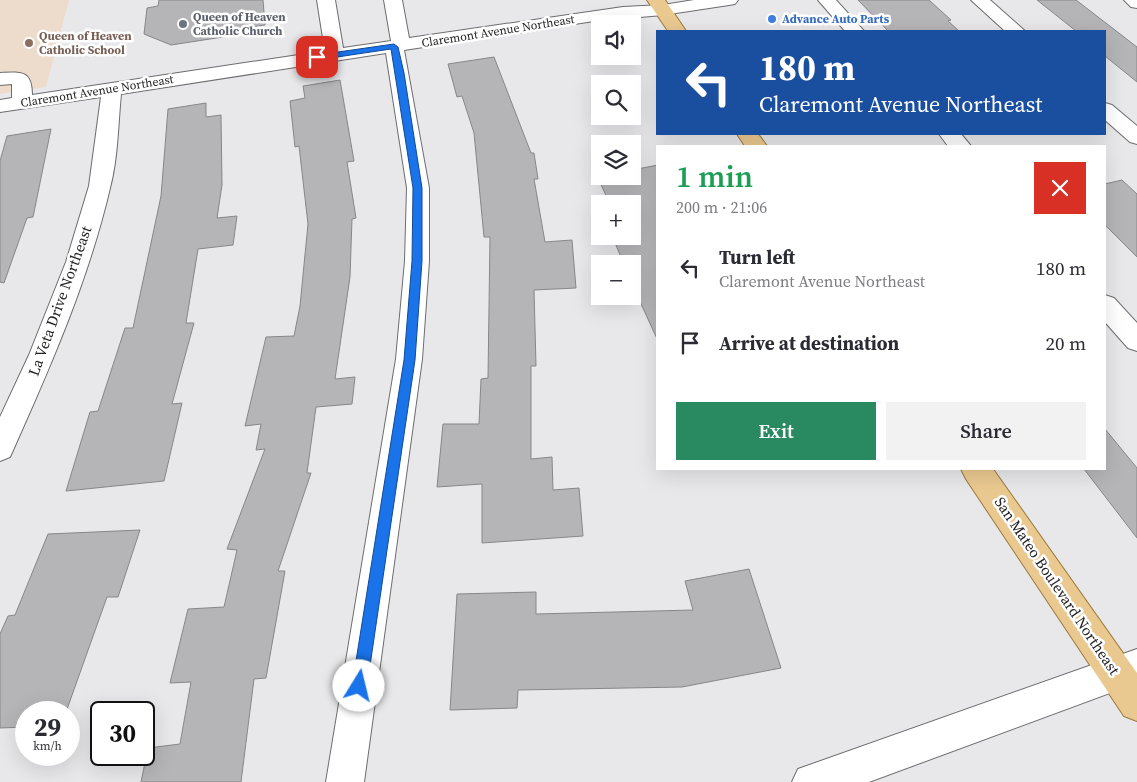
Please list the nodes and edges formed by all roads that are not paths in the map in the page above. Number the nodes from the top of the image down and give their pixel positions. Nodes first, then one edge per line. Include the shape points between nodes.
1 (326, 0) edge
2 (393, 0) edge
3 (729, 0) edge
4 (827, 0) edge
5 (980, 0) edge
6 (1133, 0) edge
7 (1137, 3) edge
8 (659, 5) edge
9 (676, 30) edge
10 (854, 30) edge
11 (1015, 30) edge
12 (398, 46) junction
13 (335, 55) junction
14 (0, 79) edge
15 (112, 89) junction
16 (22, 103) junction
17 (0, 106) edge
18 (1106, 110) edge
19 (950, 135) edge
20 (1137, 137) edge
21 (959, 145) edge
22 (1106, 305) edge
23 (1137, 340) edge
24 (0, 448) edge
25 (977, 470) edge
26 (1127, 670) edge
27 (1137, 703) edge
28 (862, 775) edge
29 (345, 782) edge
30 (811, 782) edge

1 - 13 street
2 - 12 street
3 - 8 street, Claremont Avenue Northeast
4 - 10 street
5 - 11 street
6 - 7 street
8 - 9 main road
8 - 12 street, Claremont Avenue Northeast
12 - 13 street, Claremont Avenue Northeast
12 - 29 street via 418,188 417,261 409,360
13 - 15 street, Claremont Avenue Northeast
14 - 16 street via 16,78 22,82
15 - 16 street, Claremont Avenue Northeast via 85,86
15 - 24 street, La Veta Drive Northeast via 100,186 78,262 42,355
16 - 17 street, Claremont Avenue Northeast
18 - 20 street
19 - 21 street
22 - 23 street
25 - 26 main road, San Mateo Boulevard Northeast
26 - 27 main road, San Mateo Boulevard Northeast
26 - 28 street
28 - 30 street

